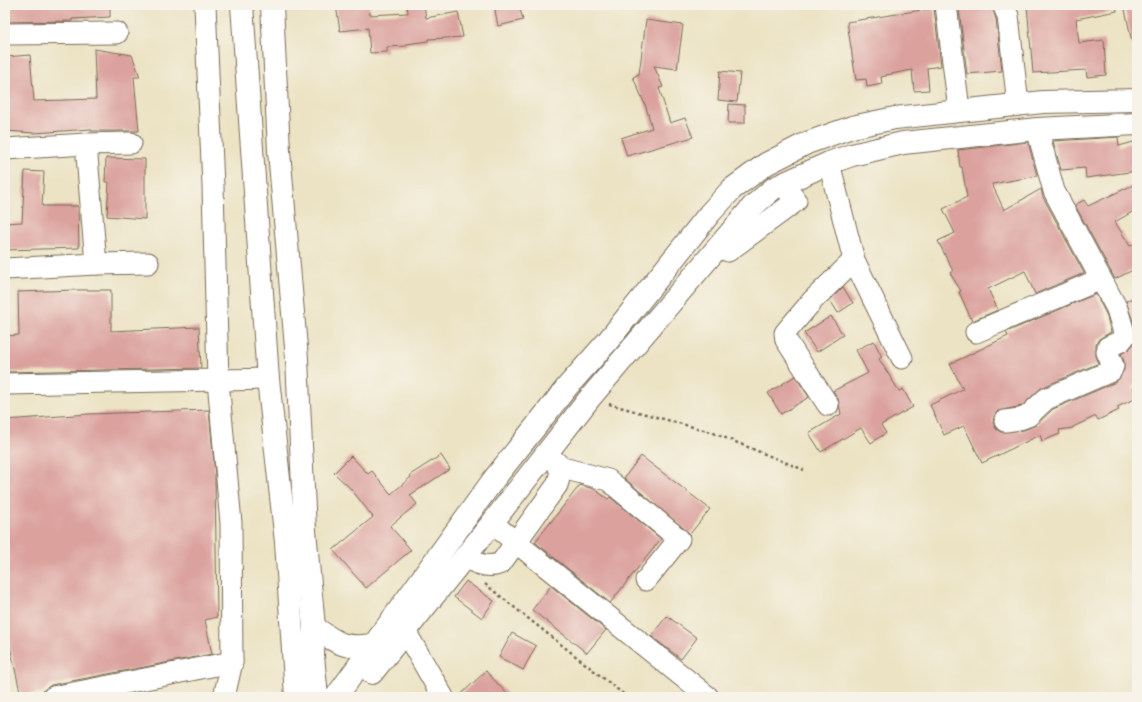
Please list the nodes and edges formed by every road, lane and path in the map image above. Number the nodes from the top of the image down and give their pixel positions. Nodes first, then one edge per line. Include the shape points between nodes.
1 (205, 5) edge
2 (242, 5) edge
3 (272, 5) edge
4 (946, 5) edge
5 (1003, 5) edge
6 (117, 33) dead end
7 (5, 34) edge
8 (1137, 100) edge
9 (1018, 105) junction
10 (958, 110) junction
11 (1137, 124) edge
12 (1037, 129) junction
13 (131, 143) dead end
14 (86, 144) junction
15 (5, 149) edge
16 (829, 163) junction
17 (783, 184) junction
18 (728, 251) dead end
19 (854, 260) junction
20 (148, 263) dead end
21 (96, 264) junction
22 (5, 269) edge
23 (1101, 279) junction
24 (976, 332) dead end
25 (902, 358) dead end
26 (268, 379) junction
27 (218, 381) junction
28 (5, 384) edge
29 (589, 399) junction
30 (828, 405) dead end
31 (1005, 422) dead end
32 (553, 461) junction
33 (804, 470) dead end
34 (492, 523) junction
35 (516, 542) junction
36 (465, 557) junction
37 (646, 580) dead end
38 (484, 583) dead end
39 (314, 626) junction
40 (405, 631) junction
41 (374, 645) junction
42 (232, 662) junction
43 (294, 675) junction
44 (352, 689) edge
45 (53, 697) edge
46 (224, 697) edge
47 (287, 697) edge
48 (296, 697) edge
49 (317, 697) edge
50 (336, 697) edge
51 (443, 697) edge
52 (627, 697) edge
53 (708, 697) edge

1 - 27 street
2 - 26 highway
3 - 39 highway via 279,151
4 - 10 street
5 - 9 street via 1008,16
6 - 7 street
8 - 9 highway
9 - 10 highway
10 - 41 highway via 895,118 846,130 807,144 766,164 732,189 499,473
11 - 12 highway
12 - 16 highway via 903,143
12 - 23 street via 1054,191
13 - 14 street
14 - 15 street
14 - 21 street
16 - 17 highway
16 - 19 street
17 - 18 street via 796,201
17 - 29 highway via 774,188 753,206
19 - 25 street
19 - 30 street via 813,300 785,333 786,340
20 - 21 street
21 - 22 street
23 - 24 street
23 - 31 street via 1120,315 1125,333 1123,339 1107,349 1113,363 1112,368 1105,374 1046,399 1028,416
26 - 27 street
26 - 43 highway via 286,542
27 - 28 street
27 - 42 street via 231,523
29 - 32 highway
29 - 33 path via 711,432
32 - 34 highway
32 - 35 street via 561,472 557,485
32 - 37 street via 608,480 679,538
34 - 35 street
34 - 36 highway
35 - 36 street via 497,565 482,565
35 - 53 street
36 - 40 highway
38 - 52 path
39 - 41 highway via 340,644 354,648
39 - 49 highway via 313,656
40 - 44 highway
40 - 51 street
41 - 44 highway
42 - 45 street
42 - 46 street
43 - 47 highway
43 - 48 highway
44 - 50 highway

